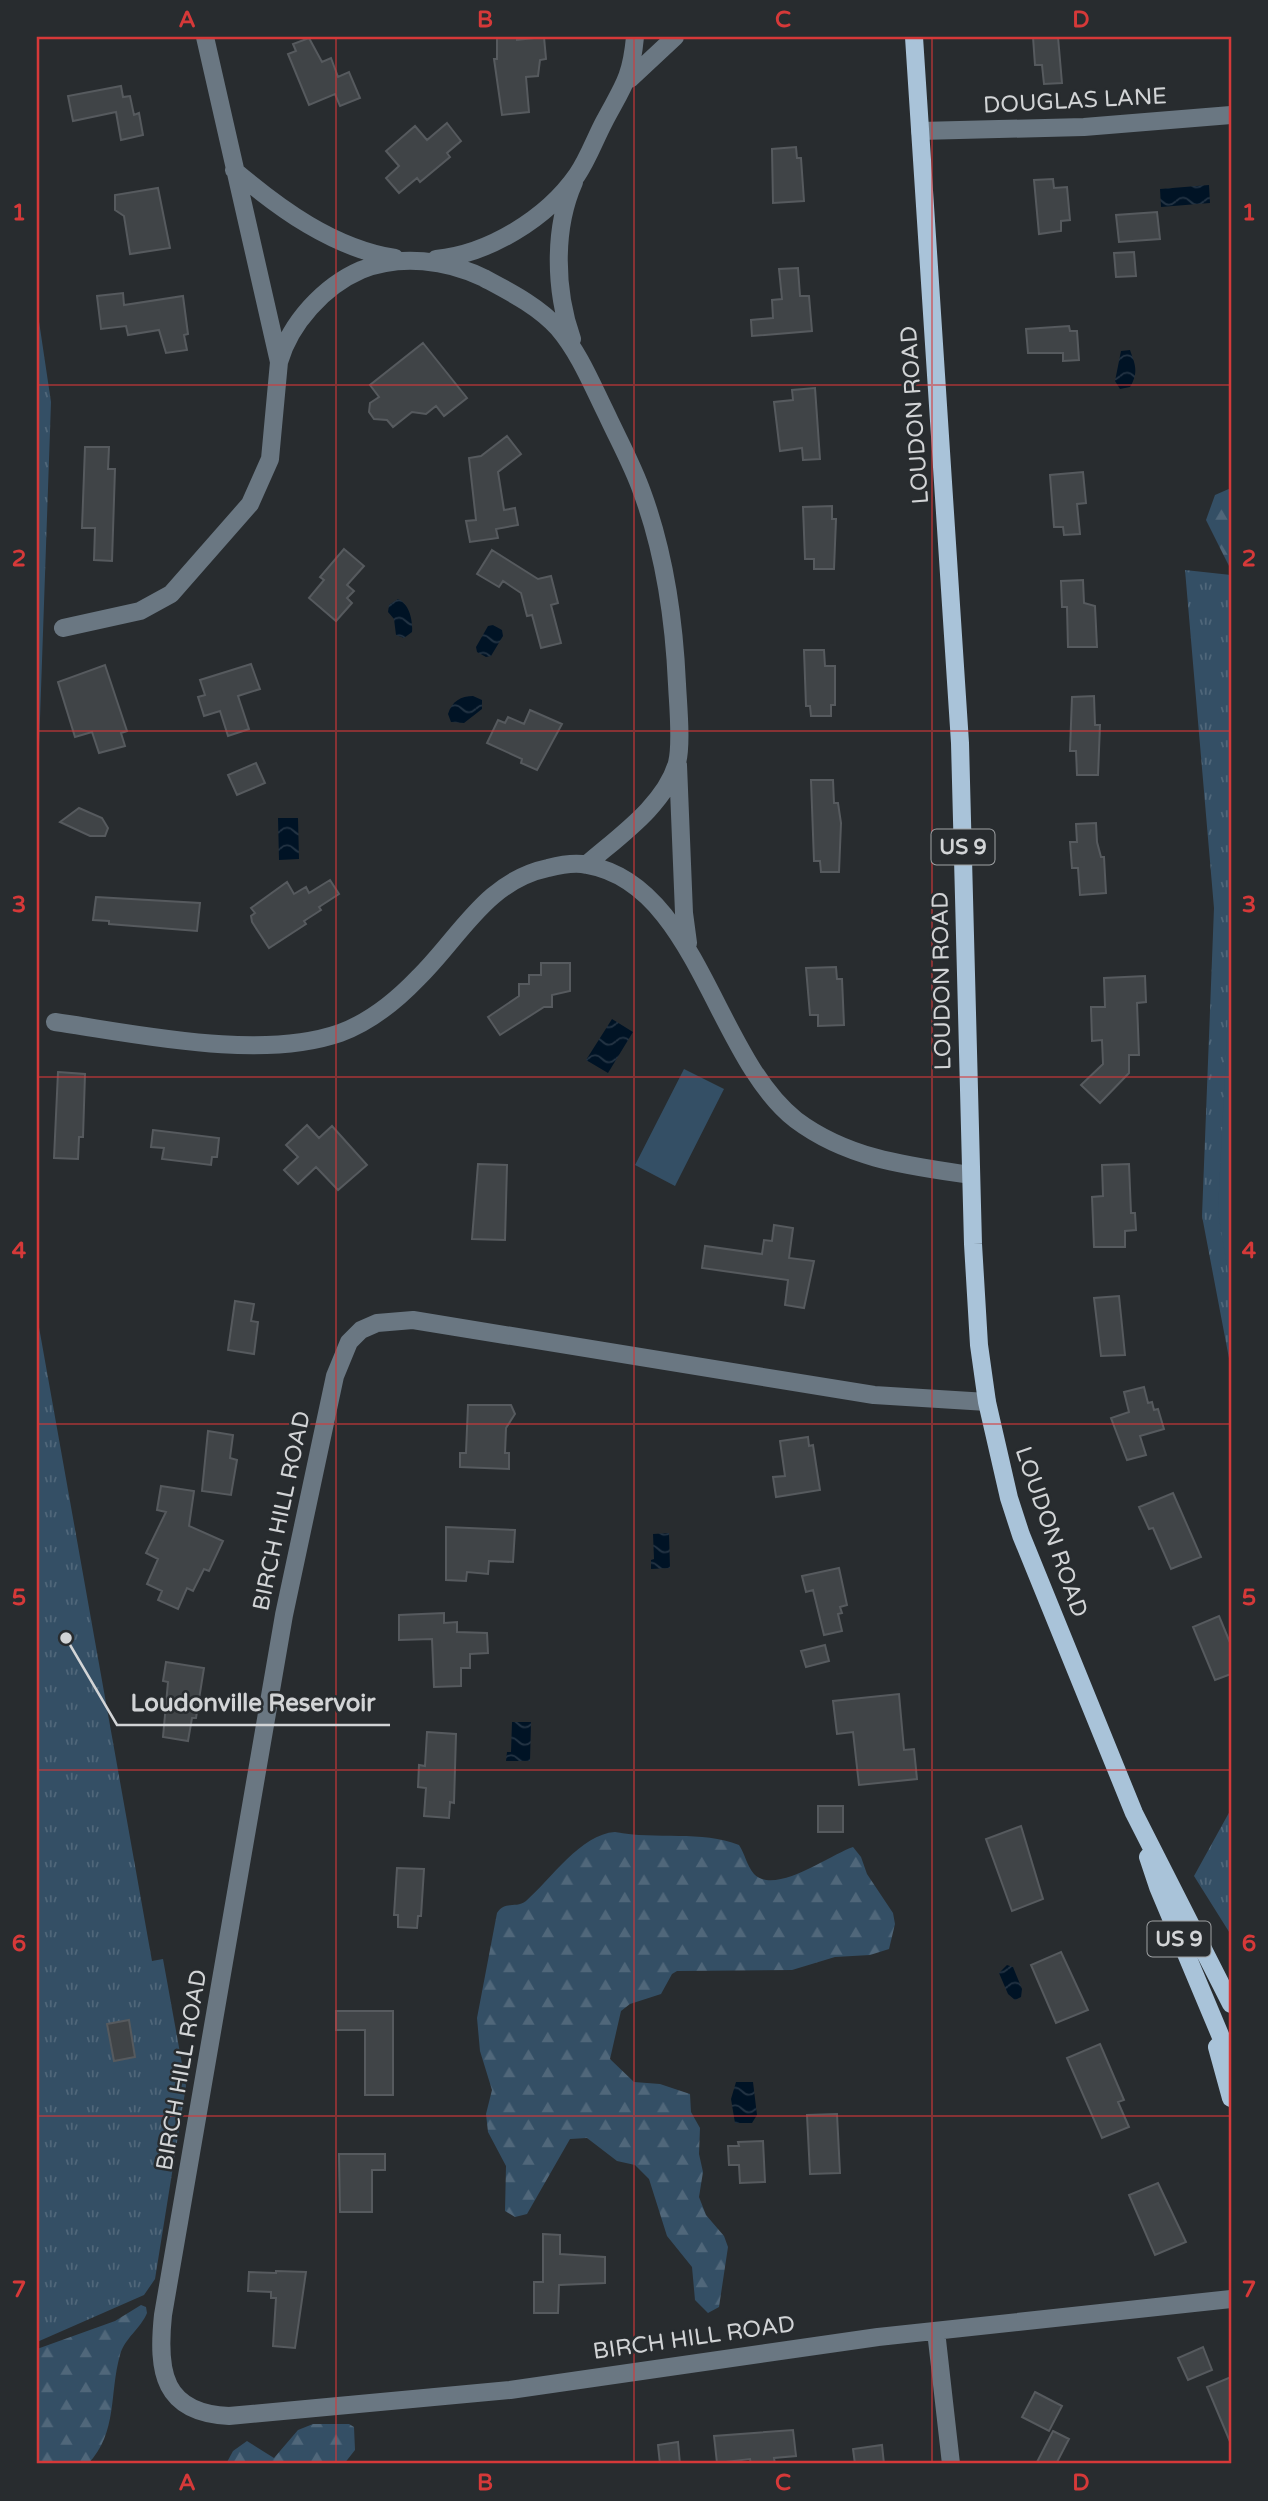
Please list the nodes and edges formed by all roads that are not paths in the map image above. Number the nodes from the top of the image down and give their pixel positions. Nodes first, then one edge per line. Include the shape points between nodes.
1 (205, 37) edge
2 (635, 37) edge
3 (675, 37) edge
4 (914, 37) edge
5 (628, 82) junction
6 (1231, 115) edge
7 (920, 131) junction
8 (234, 170) junction
9 (577, 175) junction
10 (419, 261) junction
11 (578, 354) junction
12 (279, 362) junction
13 (63, 628) dead end
14 (678, 762) junction
15 (587, 864) junction
16 (690, 950) junction
17 (55, 1022) dead end
18 (971, 1175) junction
19 (987, 1402) junction
20 (1135, 1813) junction
21 (1206, 2003) junction
22 (1231, 2004) edge
23 (1231, 2061) edge
24 (1231, 2098) edge
25 (1231, 2300) edge
26 (936, 2331) junction
27 (951, 2464) edge

1 - 8 street
2 - 5 street
3 - 5 street
4 - 7 main road, LOUDON ROAD / US 9
5 - 9 street
6 - 7 street, DOUGLAS LANE via 1084,127
7 - 18 main road, LOUDON ROAD / US 9 via 959,717
8 - 10 street via 265,197 326,235 372,253
8 - 12 street
9 - 10 street via 537,215 500,239 457,256
9 - 11 street via 565,209 560,272 562,307
10 - 11 street via 465,270 504,289 548,319
10 - 12 street via 376,265 340,282 300,321
11 - 14 street via 641,489 659,546 675,647
12 - 13 street via 270,459 258,491 242,515 162,601 113,619
14 - 15 street via 656,799
14 - 16 street via 684,913
15 - 16 street via 617,876 647,897
15 - 17 street via 559,866 512,880 479,908 401,994 361,1023 325,1038 279,1044 206,1042
16 - 18 street via 754,1071 789,1114 858,1153 891,1163
18 - 19 main road, LOUDON ROAD / US 9 via 976,1311
19 - 20 main road, LOUDON ROAD / US 9 via 1021,1535
19 - 26 street, BIRCH HILL ROAD via 874,1395 413,1320 377,1323 355,1335 335,1376 284,1615 163,2315 160,2355 166,2382 183,2404 203,2414 229,2416 510,2390
20 - 21 main road, US 9 via 1157,1887
20 - 22 main road, US 9
21 - 23 main road, US 9
21 - 24 main road
25 - 26 street, BIRCH HILL ROAD
26 - 27 street

